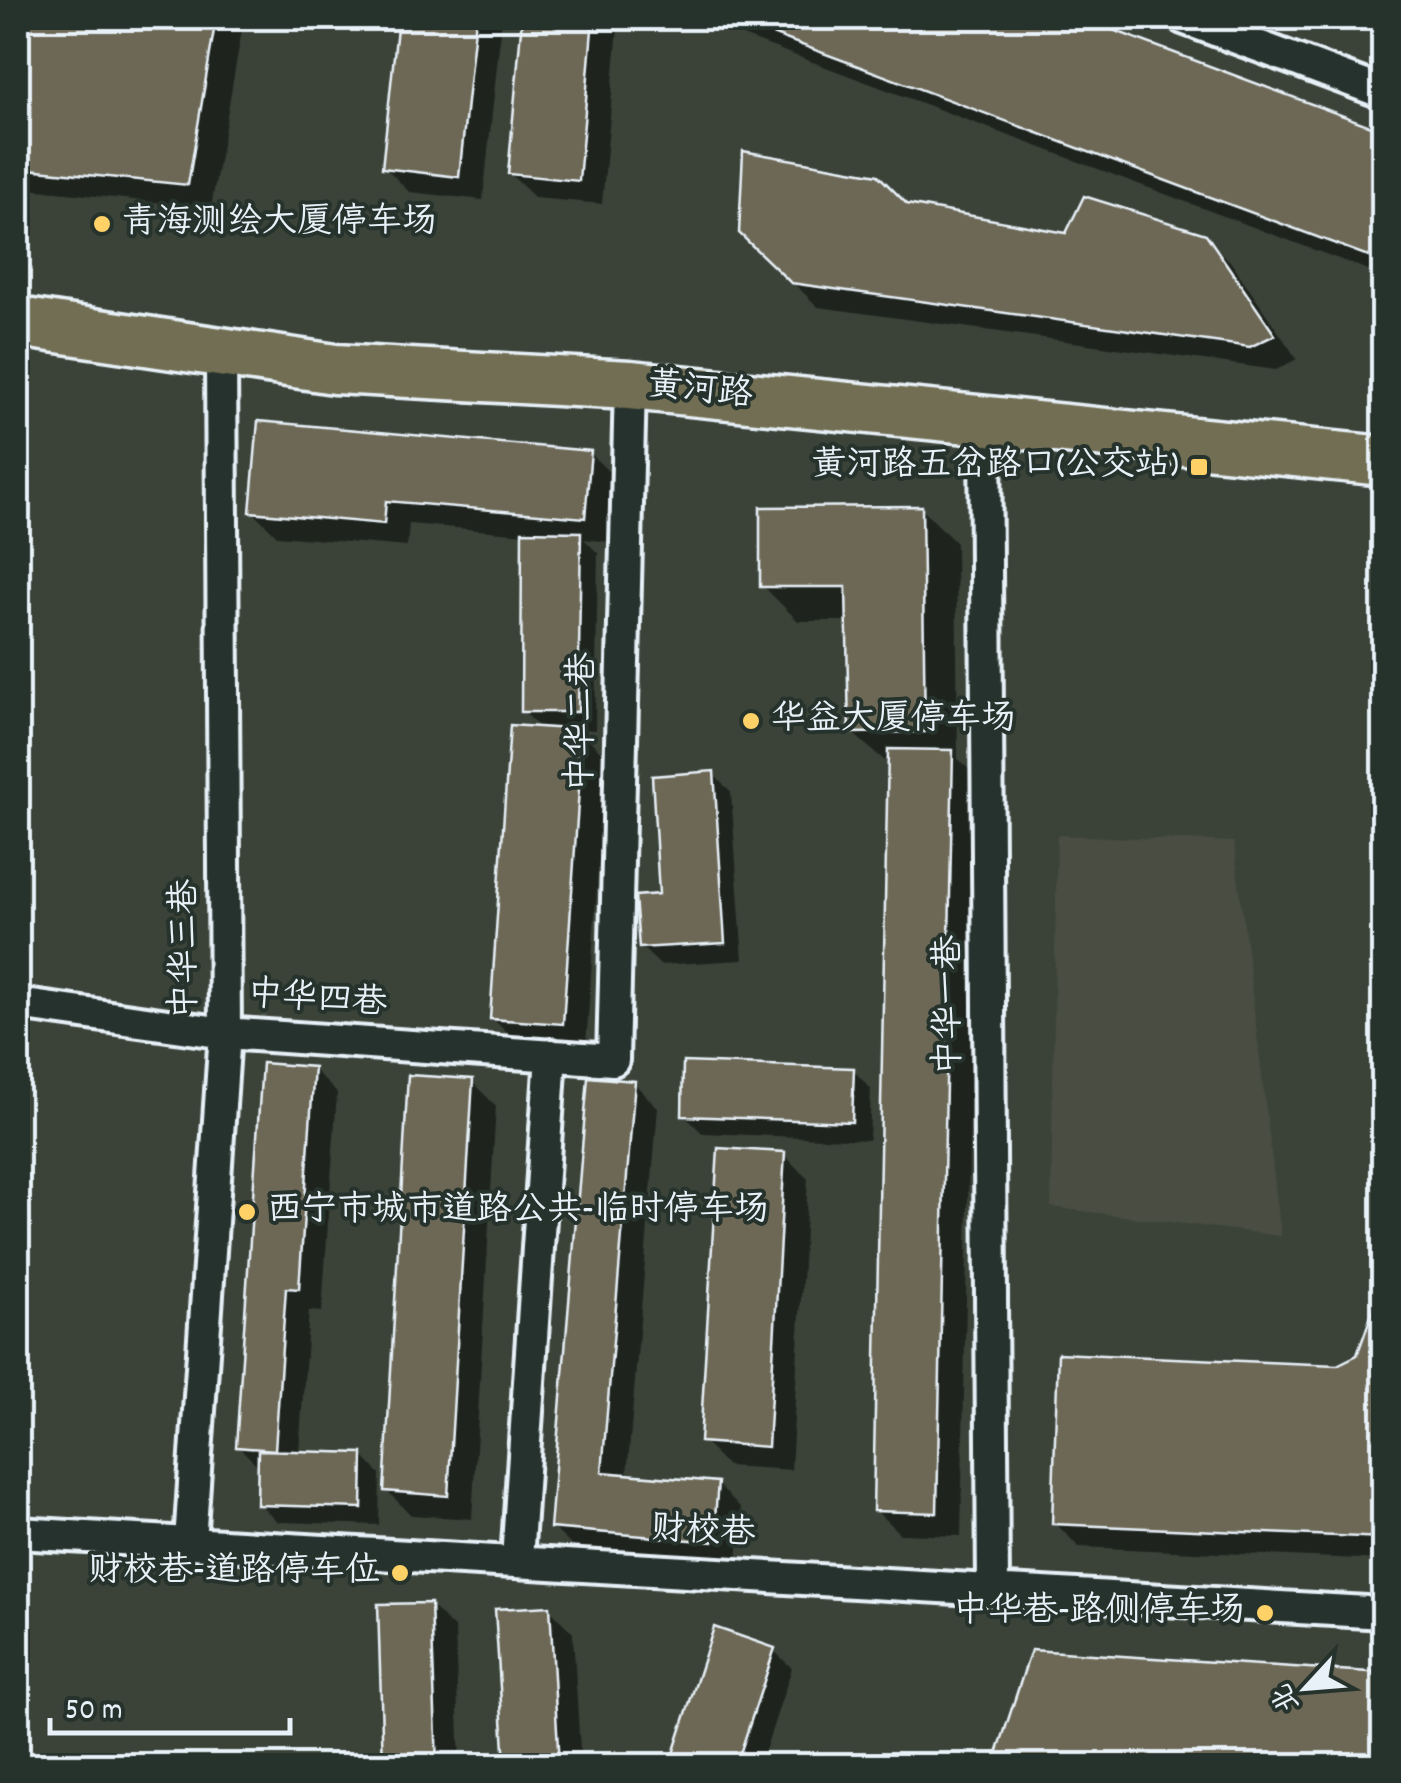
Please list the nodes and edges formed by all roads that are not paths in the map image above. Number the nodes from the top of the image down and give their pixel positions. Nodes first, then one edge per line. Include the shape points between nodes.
1 (1183, 18) edge
2 (1384, 93) edge
3 (18, 322) edge
4 (221, 355) junction
5 (630, 385) junction
6 (986, 422) junction
7 (1384, 461) edge
8 (18, 1004) edge
9 (226, 1032) junction
10 (551, 1055) junction
11 (613, 1060) joint
12 (18, 1533) edge
13 (190, 1542) junction
14 (517, 1560) junction
15 (992, 1588) junction
16 (1384, 1612) edge

1 - 2 street
3 - 4 main road, 黄河路
4 - 5 main road, 黄河路 via 335,369
4 - 9 street, 中华三巷
5 - 6 main road, 黄河路
5 - 11 street, 中华二巷
6 - 7 main road, 黄河路
6 - 15 street, 中华一巷
8 - 9 street, 中华四巷
9 - 10 street, 中华四巷
9 - 13 street, 中华三巷
10 - 11 street, 中华四巷
10 - 14 street
12 - 13 street, 财校巷
13 - 14 street, 财校巷
14 - 15 street, 财校巷
15 - 16 street, 财校巷

